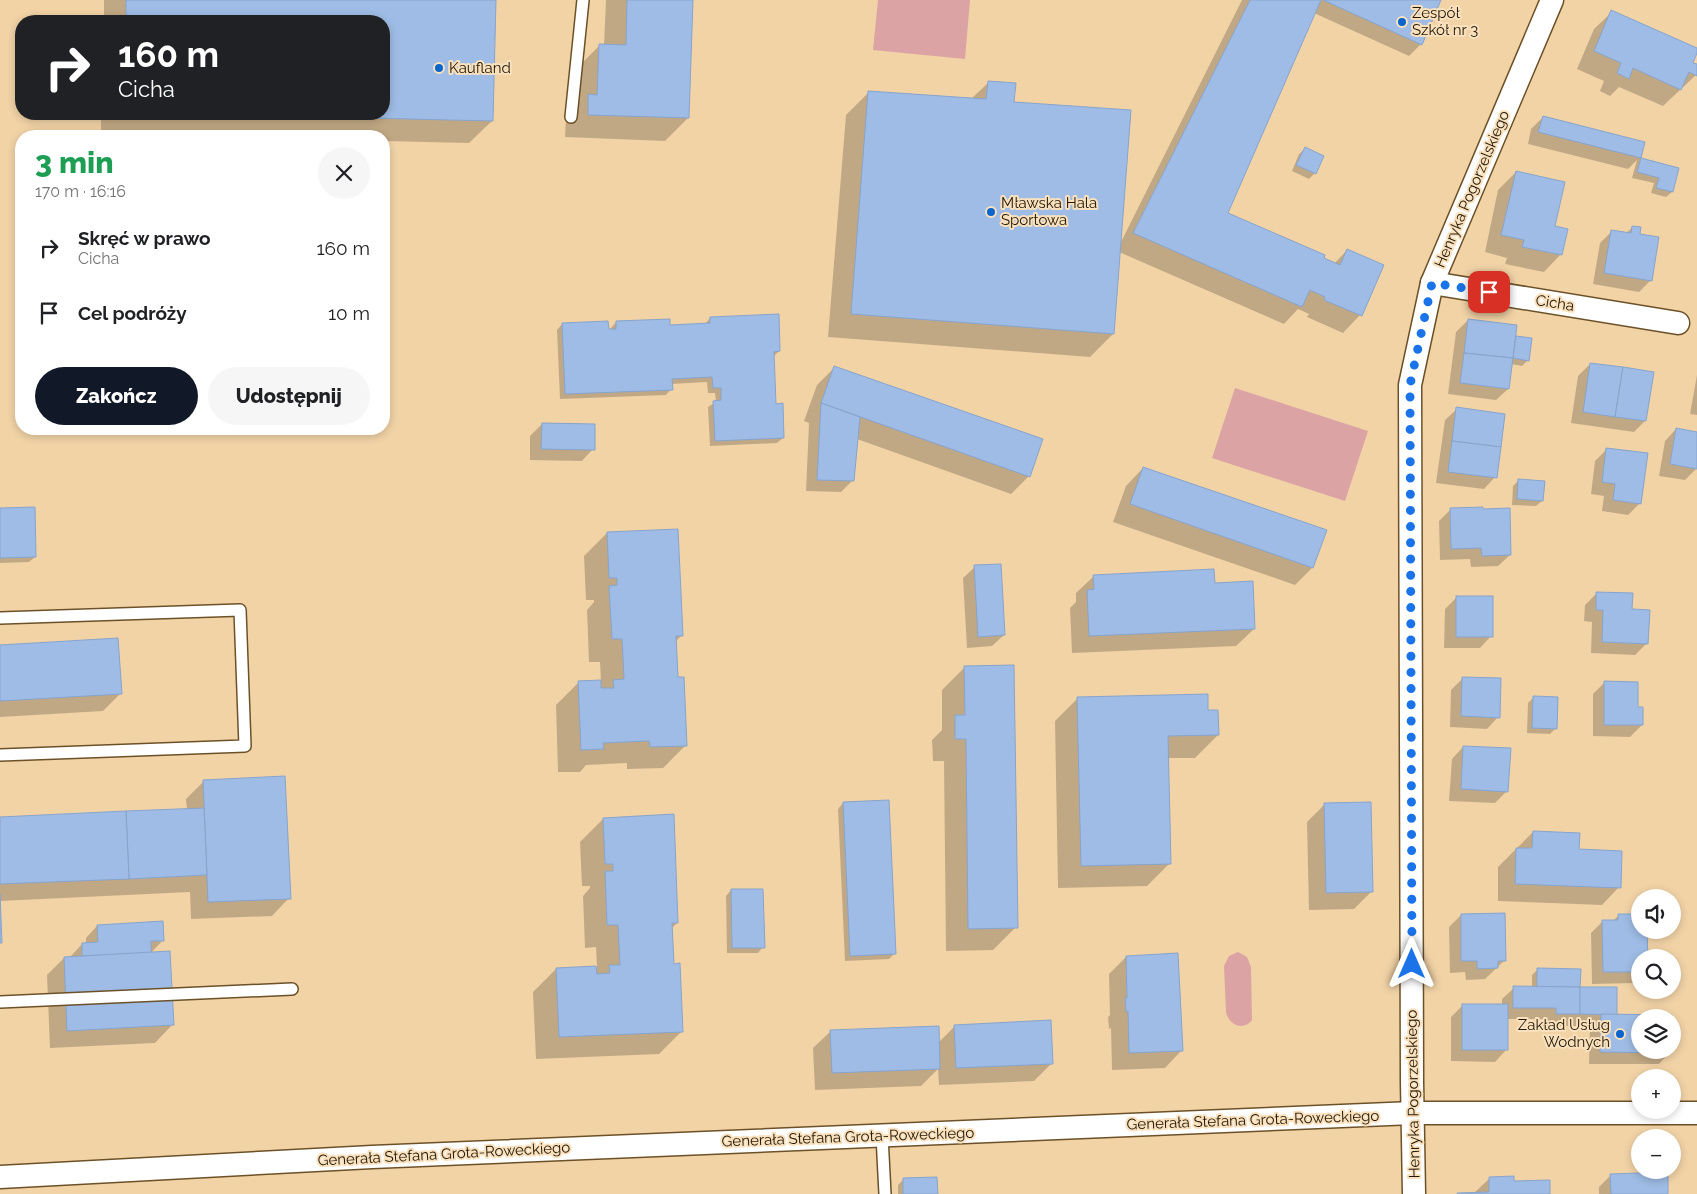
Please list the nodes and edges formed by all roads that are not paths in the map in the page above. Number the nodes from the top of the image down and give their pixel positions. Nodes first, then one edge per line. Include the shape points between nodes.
1 (583, 0) edge
2 (1552, 0) edge
3 (571, 118) dead end
4 (1432, 283) junction
5 (1678, 323) dead end
6 (0, 618) edge
7 (0, 755) edge
8 (292, 989) dead end
9 (0, 1002) edge
10 (1413, 1113) junction
11 (1697, 1113) edge
12 (882, 1136) junction
13 (0, 1177) edge
14 (885, 1194) edge
15 (1414, 1194) edge

1 - 3 lane
2 - 4 street, Henryka Pogorzelskiego
4 - 5 street, Cicha
4 - 10 street, Henryka Pogorzelskiego via 1410,385
6 - 7 lane via 240,610 245,746
8 - 9 lane
10 - 11 street, Generała Stefana Grota-Roweckiego
10 - 12 street, Generała Stefana Grota-Roweckiego
10 - 15 street, Henryka Pogorzelskiego
12 - 13 street, Generała Stefana Grota-Roweckiego
12 - 14 lane

